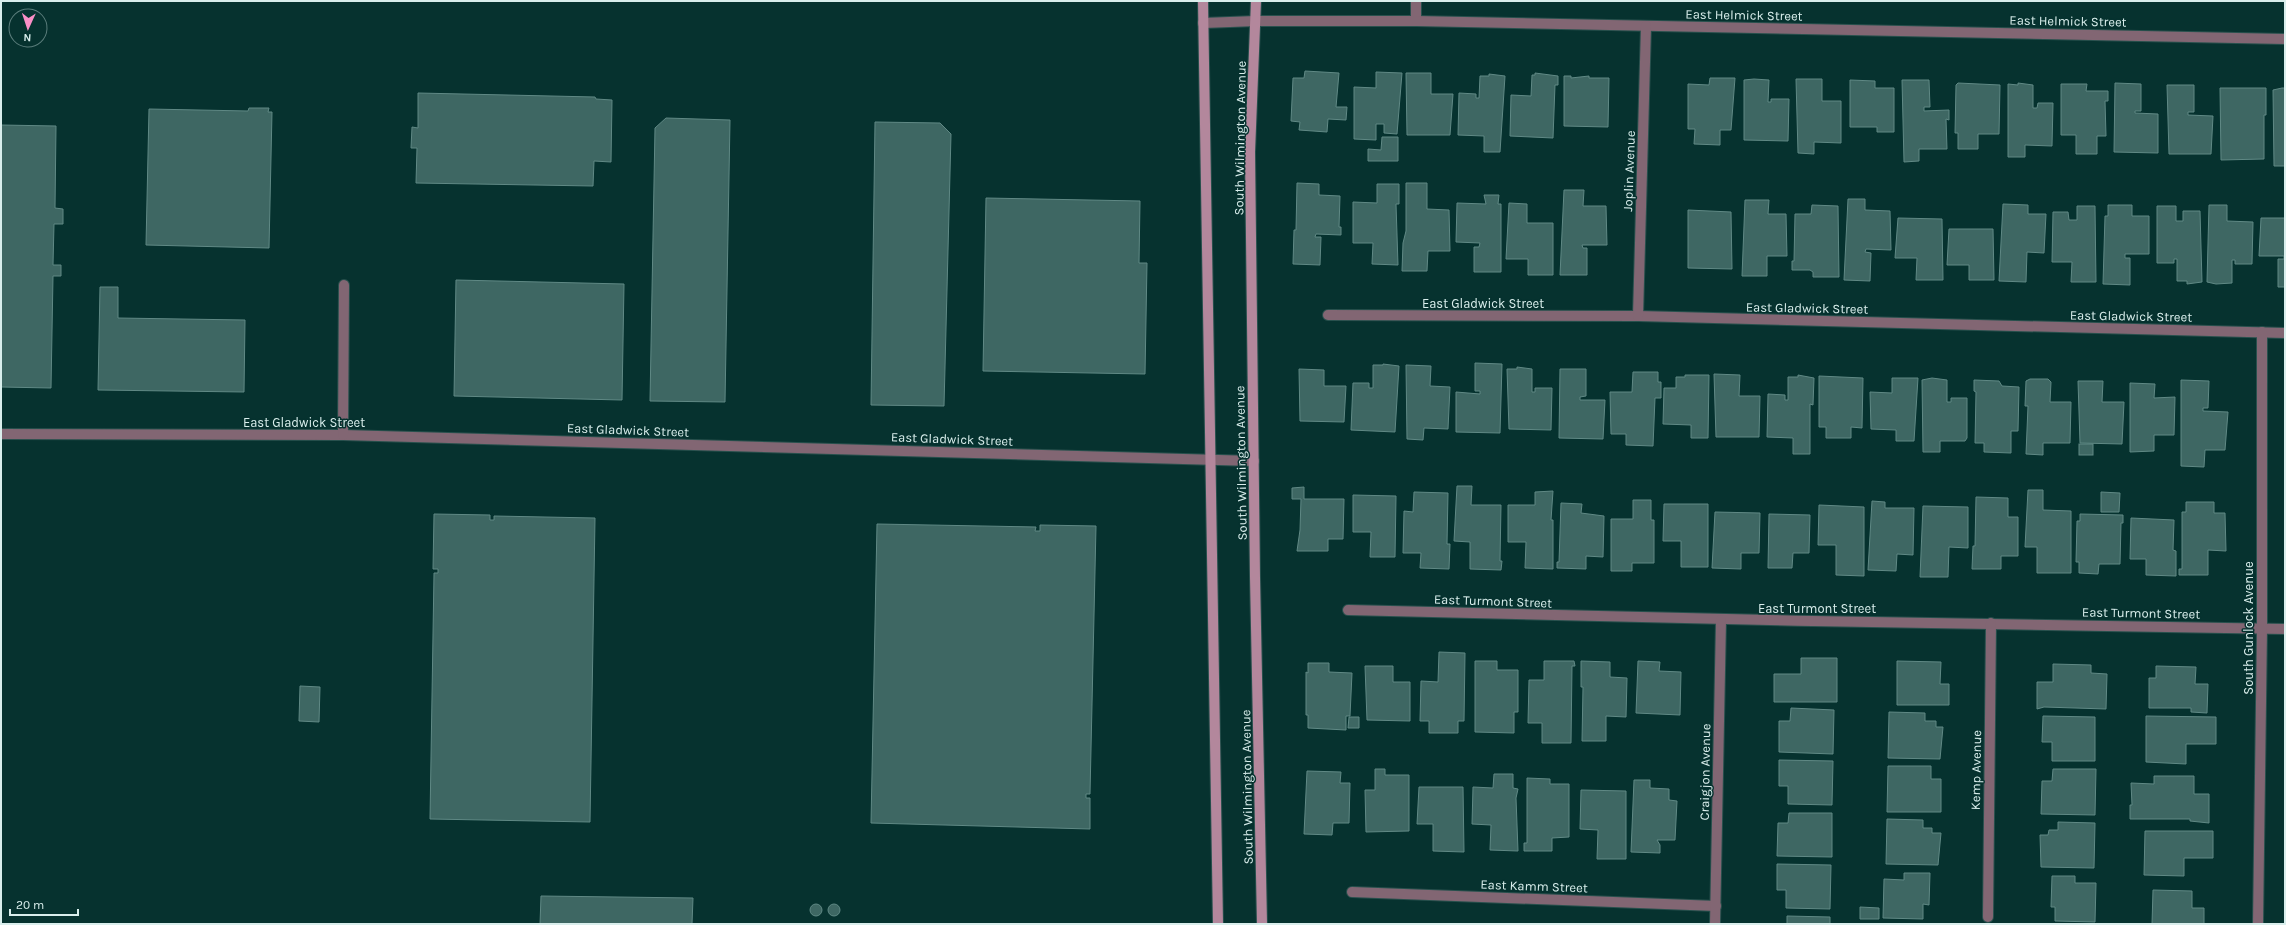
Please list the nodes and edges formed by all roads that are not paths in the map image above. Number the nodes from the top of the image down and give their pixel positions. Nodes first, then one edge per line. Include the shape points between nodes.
1 (1203, 1) edge
2 (1256, 1) edge
3 (1416, 1) edge
4 (1256, 20) junction
5 (1416, 21) junction
6 (1203, 23) junction
7 (1646, 26) junction
8 (2285, 39) edge
9 (344, 285) dead end
10 (1328, 315) dead end
11 (1638, 316) junction
12 (2262, 332) junction
13 (2285, 333) edge
14 (1, 434) edge
15 (343, 435) junction
16 (1209, 460) junction
17 (1254, 461) junction
18 (1348, 610) dead end
19 (1721, 620) junction
20 (1991, 622) junction
21 (2262, 628) junction
22 (2285, 629) edge
23 (1352, 892) dead end
24 (1716, 906) junction
25 (1988, 917) dead end
26 (1218, 924) edge
27 (1262, 924) edge
28 (1715, 924) edge
29 (2258, 924) edge

1 - 6 main road
2 - 4 main road, South Wilmington Avenue
3 - 5 street
4 - 5 street, East Helmick Street
4 - 6 street, East Helmick Street
4 - 17 main road, South Wilmington Avenue via 1250,152
5 - 7 street, East Helmick Street
6 - 16 main road
7 - 8 street, East Helmick Street
7 - 11 street, Joplin Avenue
9 - 15 street
10 - 11 street, East Gladwick Street
11 - 12 street, East Gladwick Street
12 - 13 street, East Gladwick Street
12 - 21 street, South Gunlock Avenue
14 - 15 street, East Gladwick Street
15 - 16 street, East Gladwick Street
16 - 17 street, East Gladwick Street
16 - 26 main road
17 - 27 main road, South Wilmington Avenue
18 - 19 street, East Turmont Street
19 - 20 street, East Turmont Street
19 - 24 street, Craigjon Avenue
20 - 21 street, East Turmont Street
20 - 25 street, Kemp Avenue
21 - 22 street, East Turmont Street
21 - 29 street, South Gunlock Avenue
23 - 24 street, East Kamm Street
24 - 28 street, Craigjon Avenue

